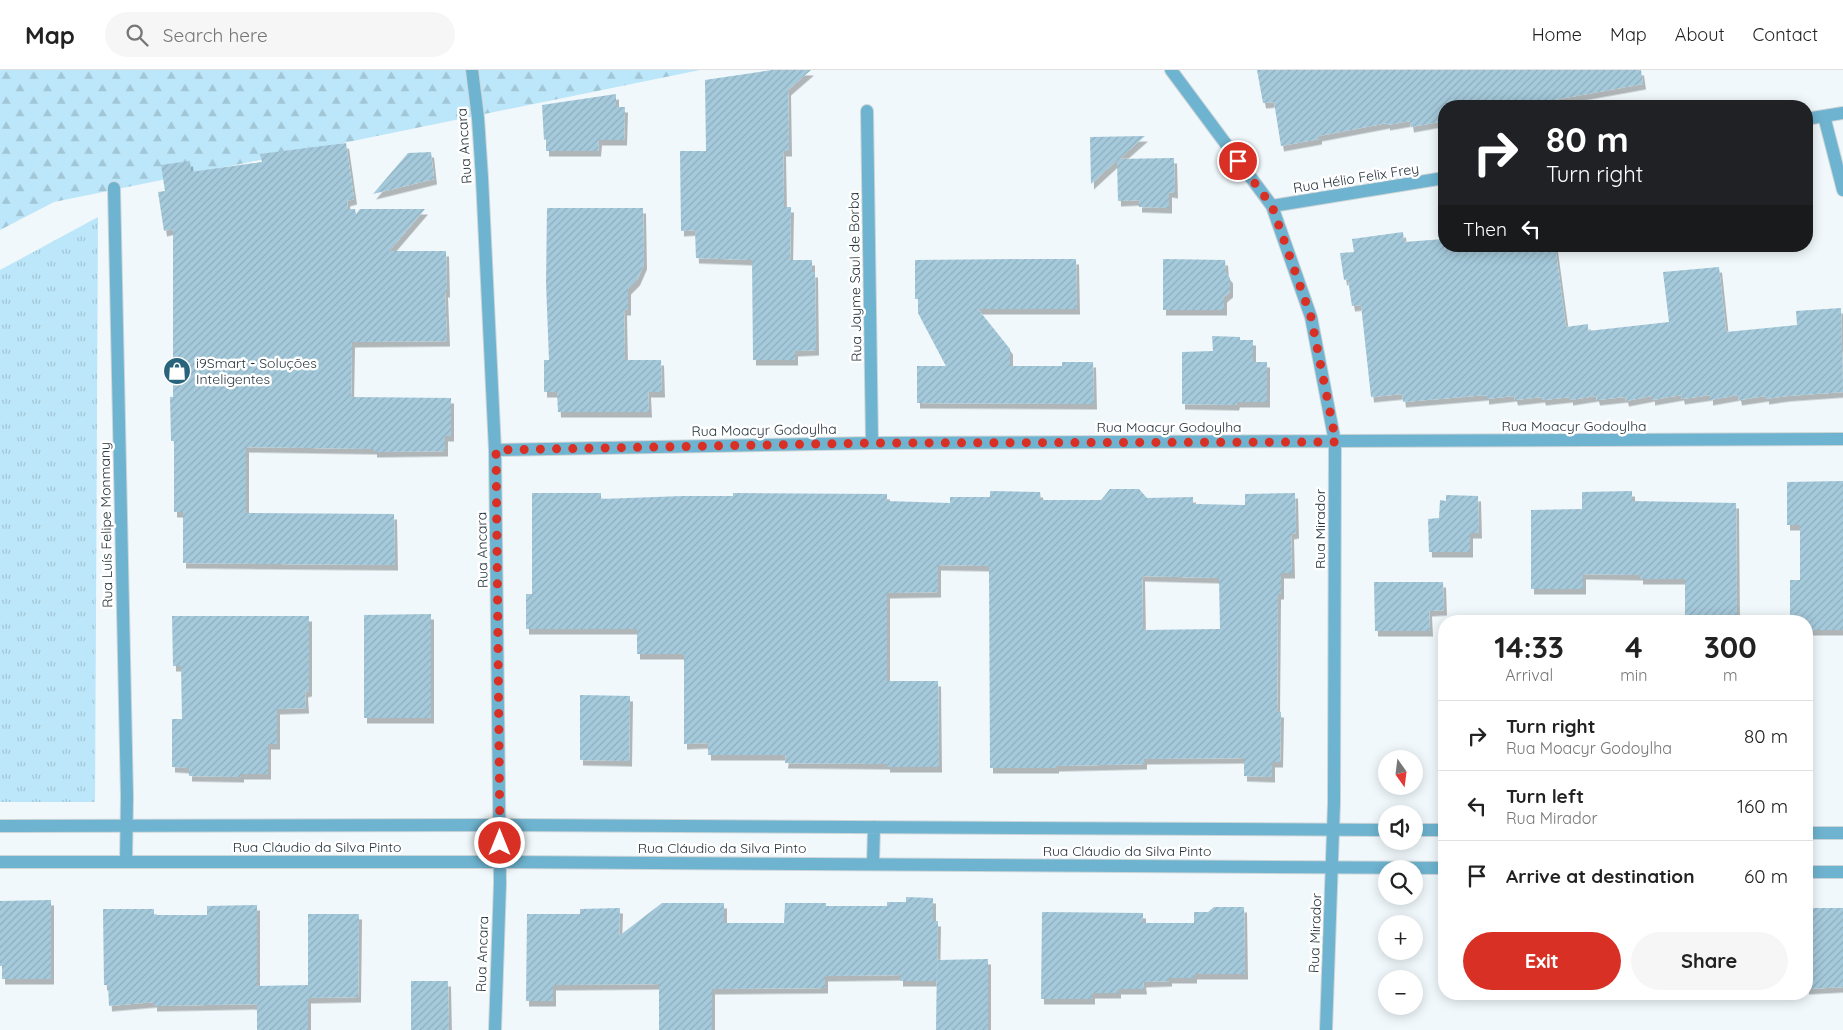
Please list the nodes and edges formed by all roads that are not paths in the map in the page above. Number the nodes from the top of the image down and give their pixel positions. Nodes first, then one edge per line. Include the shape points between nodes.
1 (472, 70) edge
2 (1171, 70) edge
3 (867, 111) dead end
4 (1843, 113) edge
5 (1824, 116) junction
6 (1813, 118) edge
7 (1438, 179) edge
8 (114, 188) dead end
9 (1843, 190) edge
10 (1272, 206) junction
11 (1843, 439) edge
12 (1336, 442) junction
13 (872, 443) junction
14 (496, 450) junction
15 (499, 825) junction
16 (0, 826) edge
17 (127, 826) junction
18 (874, 827) junction
19 (1333, 830) junction
20 (1378, 830) edge
21 (1423, 830) edge
22 (1438, 830) edge
23 (1813, 833) edge
24 (1843, 833) edge
25 (0, 862) edge
26 (126, 862) junction
27 (500, 862) junction
28 (873, 864) junction
29 (1332, 867) junction
30 (1438, 868) edge
31 (1813, 872) edge
32 (1843, 872) edge
33 (495, 1030) edge
34 (1326, 1030) edge

1 - 14 street, Rua Ancara via 482,178
2 - 10 street, Rua Mirador
3 - 13 street, Rua Jayme Saul de Borba
4 - 5 street
5 - 6 street
5 - 9 street
7 - 10 street, Rua Hélio Felix Frey
8 - 17 street, Rua Luís Felipe Monmany
10 - 12 street, Rua Mirador via 1311,317
11 - 12 street, Rua Moacyr Godoylha
12 - 13 street, Rua Moacyr Godoylha
12 - 19 street, Rua Mirador
13 - 14 street, Rua Moacyr Godoylha
14 - 15 street, Rua Ancara
15 - 17 street, Rua Cláudio da Silva Pinto
15 - 18 street, Rua Cláudio da Silva Pinto
15 - 27 street, Rua Ancara
16 - 17 street, Rua Cláudio da Silva Pinto
17 - 26 street, Rua Luís Felipe Monmany
18 - 19 street, Rua Cláudio da Silva Pinto
18 - 28 street
19 - 20 street, Rua Cláudio da Silva Pinto
19 - 29 street, Rua Mirador
21 - 22 street
23 - 24 street
25 - 26 street, Rua Cláudio da Silva Pinto
26 - 27 street, Rua Cláudio da Silva Pinto
27 - 28 street, Rua Cláudio da Silva Pinto
27 - 33 street, Rua Ancara
28 - 29 street, Rua Cláudio da Silva Pinto
29 - 30 street, Rua Cláudio da Silva Pinto
29 - 34 street, Rua Mirador
31 - 32 street

